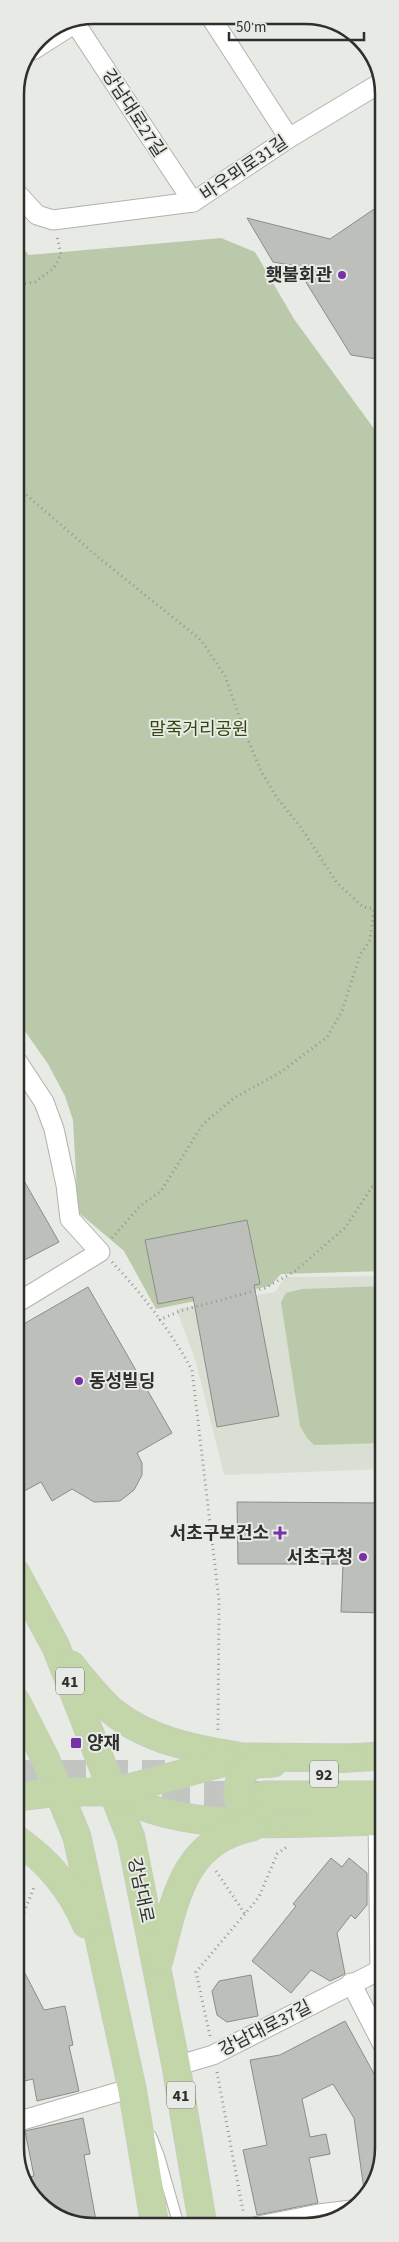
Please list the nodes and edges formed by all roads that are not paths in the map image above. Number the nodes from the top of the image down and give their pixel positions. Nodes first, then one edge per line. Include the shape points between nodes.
1 (215, 24) edge
2 (78, 26) edge
3 (375, 86) edge
4 (289, 138) junction
5 (24, 200) edge
6 (193, 202) junction
7 (24, 1072) edge
8 (24, 1299) edge
9 (24, 1588) edge
10 (56, 1647) junction
11 (24, 1717) edge
12 (375, 1756) edge
13 (348, 1758) junction
14 (375, 1773) edge
15 (258, 1775) junction
16 (24, 1783) edge
17 (59, 1792) junction
18 (114, 1792) junction
19 (24, 1796) edge
20 (375, 1810) edge
21 (375, 1813) edge
22 (273, 1823) junction
23 (24, 1845) edge
24 (157, 1964) junction
25 (375, 1972) edge
26 (108, 1973) junction
27 (352, 1983) junction
28 (375, 2029) edge
29 (176, 2066) junction
30 (132, 2088) junction
31 (24, 2120) edge
32 (344, 2206) edge
33 (154, 2218) edge
34 (177, 2218) edge
35 (202, 2218) edge
36 (276, 2218) edge

1 - 4 street
2 - 6 street, 강남대로27길
3 - 4 street, 바우뫼로31길
4 - 6 street, 바우뫼로31길
5 - 6 street, 바우뫼로31길 via 37,215 54,220
7 - 8 street via 44,1102 54,1129 70,1219 100,1252
9 - 10 main road, 강남대로 / 41
10 - 15 main road via 112,1711 136,1726
10 - 18 main road, 강남대로 / 41
11 - 17 main road
12 - 13 main road
13 - 15 main road
13 - 22 main road via 253,1765 245,1770 238,1791 240,1802 246,1811
14 - 15 main road, 92
15 - 18 main road
15 - 20 main road, 92
16 - 17 main road
17 - 18 main road
17 - 19 main road
17 - 26 main road via 77,1837
18 - 22 main road via 146,1808 187,1817
18 - 24 main road, 강남대로 / 41 via 130,1838
21 - 22 main road
22 - 24 main road via 230,1833 199,1854 176,1898
23 - 26 main road via 46,1863 66,1886
24 - 29 main road, 강남대로 / 41
25 - 27 street, 강남대로37길
26 - 30 main road
27 - 28 street
27 - 29 street, 강남대로37길 via 214,2055
29 - 35 main road, 강남대로 / 41
30 - 31 street
30 - 33 main road
30 - 34 lane via 159,2156
32 - 36 lane

